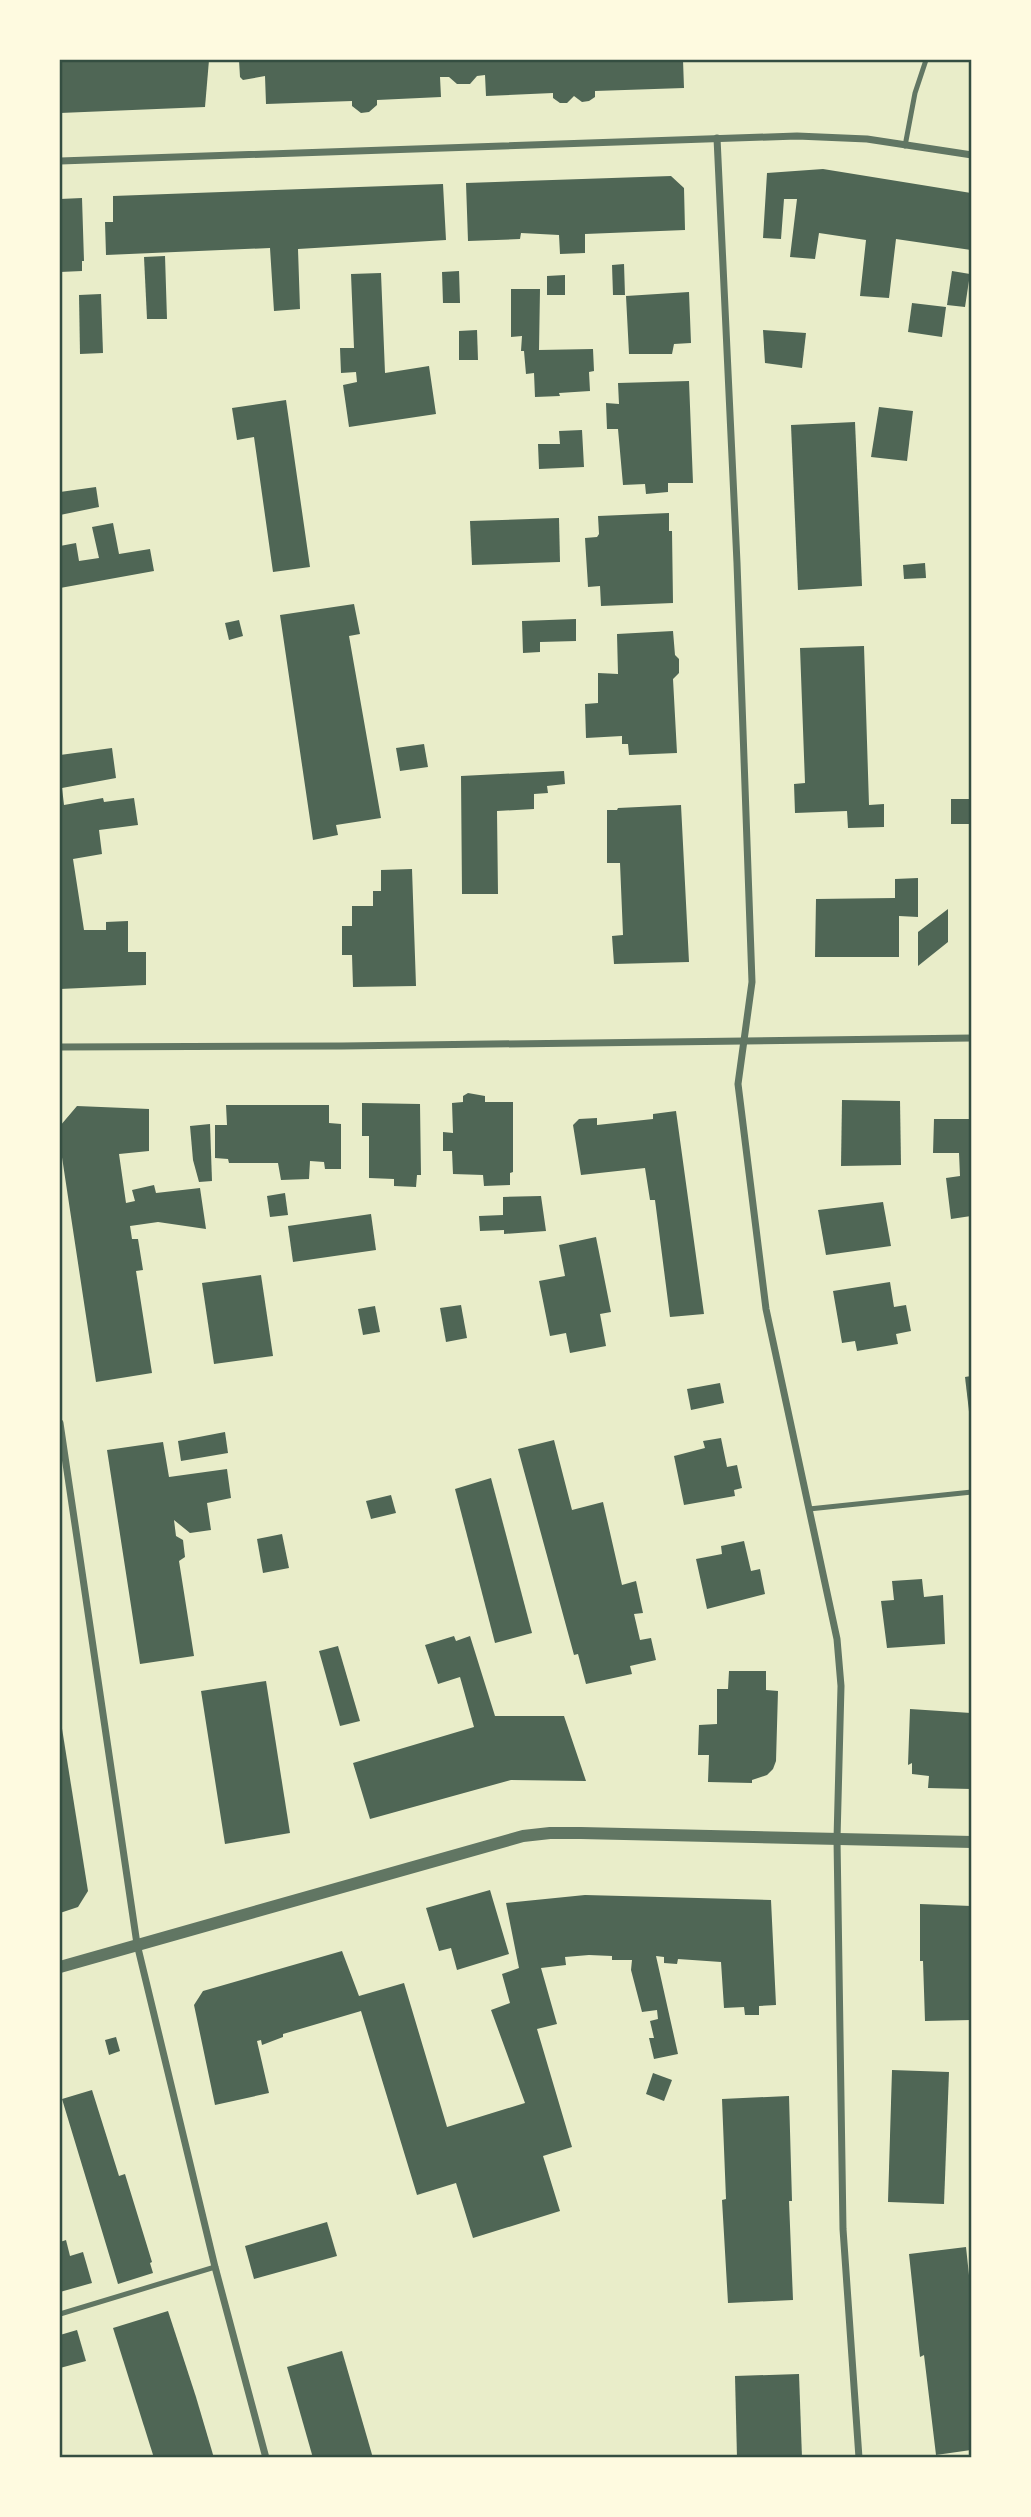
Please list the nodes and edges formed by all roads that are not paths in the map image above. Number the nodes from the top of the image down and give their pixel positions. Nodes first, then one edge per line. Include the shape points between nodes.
1 (926, 60) edge
2 (717, 138) junction
3 (905, 146) junction
4 (971, 155) edge
5 (60, 161) edge
6 (971, 1038) edge
7 (744, 1040) junction
8 (60, 1047) edge
9 (60, 1423) edge
10 (971, 1492) edge
11 (809, 1509) junction
12 (837, 1839) junction
13 (971, 1842) edge
14 (137, 1944) junction
15 (60, 1967) edge
16 (215, 2267) junction
17 (60, 2314) edge
18 (266, 2458) edge
19 (859, 2458) edge

1 - 3 lane
2 - 3 street via 832,136
2 - 5 street
2 - 7 street via 752,982
3 - 4 street
6 - 7 street
7 - 8 street
7 - 11 street via 738,1084 758,1254
9 - 14 street
10 - 11 lane
11 - 12 street via 838,1639
12 - 13 street
12 - 14 street via 523,1836
12 - 19 street via 843,2229
14 - 15 street
14 - 16 street
16 - 17 lane
16 - 18 street

